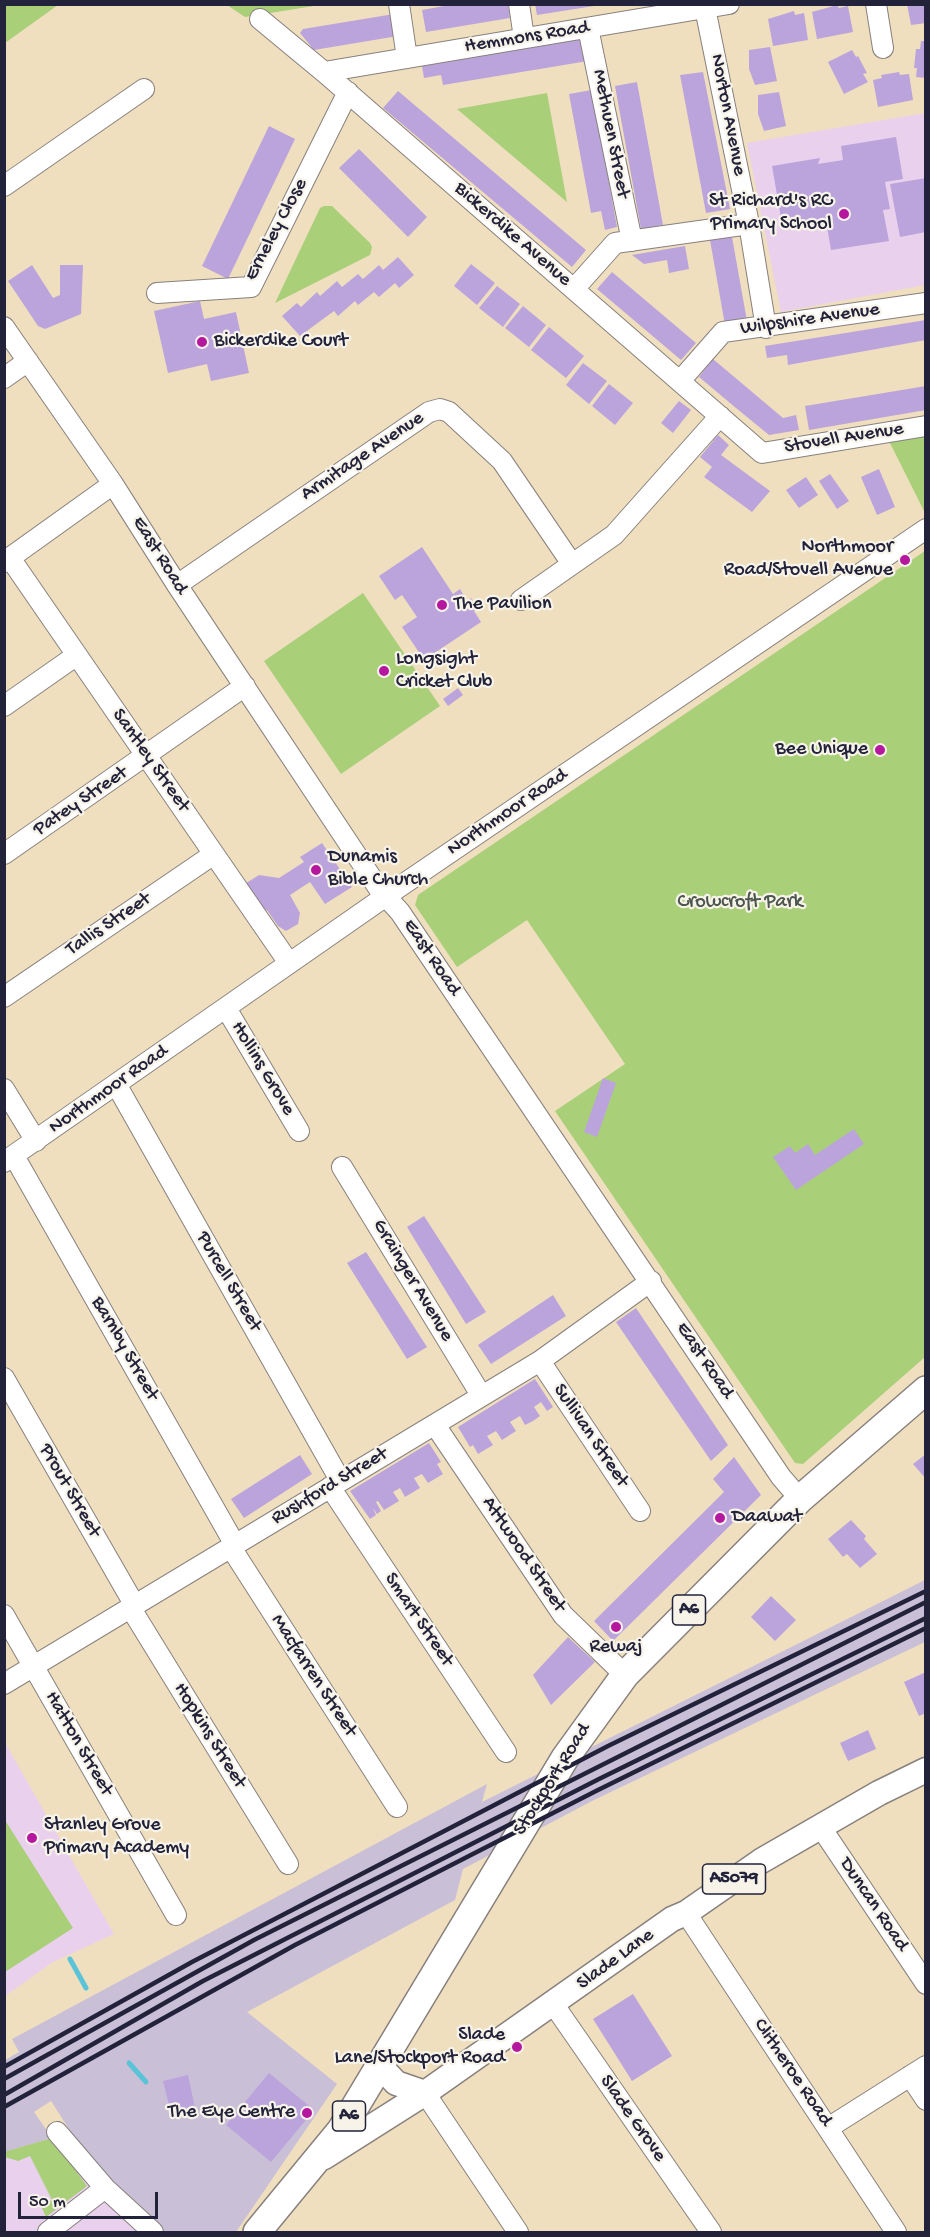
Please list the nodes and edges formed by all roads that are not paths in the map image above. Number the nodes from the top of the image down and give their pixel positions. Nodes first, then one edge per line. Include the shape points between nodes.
1 (399, 4) edge
2 (519, 4) edge
3 (729, 4) edge
4 (876, 4) edge
5 (705, 8) junction
6 (632, 12) edge
7 (260, 20) dead end
8 (588, 28) junction
9 (524, 38) junction
10 (883, 48) dead end
11 (407, 58) junction
12 (324, 72) junction
13 (144, 89) dead end
14 (348, 92) junction
15 (4, 186) edge
16 (748, 224) junction
17 (632, 241) junction
18 (574, 289) junction
19 (157, 293) dead end
20 (926, 303) edge
21 (4, 327) edge
22 (766, 328) junction
23 (28, 361) junction
24 (4, 378) edge
25 (680, 381) junction
26 (720, 416) junction
27 (926, 426) edge
28 (762, 453) joint
29 (113, 483) junction
30 (926, 529) edge
31 (7, 560) edge
32 (572, 564) junction
33 (177, 585) junction
34 (521, 600) dead end
35 (77, 655) junction
36 (245, 686) junction
37 (4, 706) edge
38 (147, 756) junction
39 (4, 854) edge
40 (214, 854) junction
41 (386, 896) junction
42 (289, 963) junction
43 (4, 997) edge
44 (226, 1008) junction
45 (116, 1084) junction
46 (4, 1089) edge
47 (299, 1131) dead end
48 (36, 1141) junction
49 (9, 1159) edge
50 (342, 1167) dead end
51 (651, 1281) junction
52 (540, 1361) junction
53 (4, 1378) edge
54 (926, 1390) edge
55 (482, 1395) junction
56 (435, 1425) junction
57 (335, 1484) junction
58 (800, 1499) junction
59 (640, 1510) dead end
60 (232, 1544) junction
61 (132, 1605) junction
62 (4, 1615) edge
63 (33, 1666) junction
64 (625, 1675) junction
65 (4, 1684) edge
66 (506, 1752) dead end
67 (926, 1770) edge
68 (397, 1807) dead end
69 (820, 1826) junction
70 (288, 1864) dead end
71 (686, 1913) junction
72 (176, 1915) dead end
73 (926, 1984) edge
74 (554, 2005) junction
75 (380, 2066) junction
76 (918, 2071) edge
77 (425, 2093) junction
78 (926, 2100) edge
79 (828, 2128) junction
80 (57, 2132) dead end
81 (315, 2163) junction
82 (105, 2188) junction
83 (264, 2230) edge
84 (48, 2232) edge
85 (153, 2232) edge
86 (518, 2232) edge
87 (711, 2232) edge
88 (896, 2232) edge

1 - 11 street
2 - 9 street
3 - 5 street, Hemmons Road
4 - 10 street
5 - 6 street, Hemmons Road
5 - 16 street, Norton Avenue
6 - 8 street, Hemmons Road
7 - 12 street, Bickerdike Avenue
8 - 9 street, Hemmons Road
8 - 17 street, Methuen Street
9 - 11 street, Hemmons Road
11 - 12 street, Hemmons Road
12 - 14 street, Bickerdike Avenue
13 - 15 street
14 - 18 street, Bickerdike Avenue
14 - 19 street, Erneley Close via 251,287
16 - 17 street
16 - 22 street, Norton Avenue
17 - 18 street via 615,243
18 - 25 street, Bickerdike Avenue
20 - 22 street, Wilpshire Avenue
21 - 23 street, East Road
22 - 25 street, Wilpshire Avenue via 723,332
23 - 24 street
23 - 29 street, East Road
25 - 26 street, Bickerdike Avenue
26 - 28 street, Bickerdike Avenue
26 - 32 street via 614,535
27 - 28 street, Stovell Avenue
29 - 31 street
29 - 33 street, East Road
30 - 41 street, Northmoor Road
31 - 35 street, Santley Street
32 - 33 street, Armitage Avenue via 502,461 449,412 440,409 429,412
32 - 34 street
33 - 36 street, East Road
35 - 37 street
35 - 38 street, Santley Street
36 - 38 street, Patey Street
36 - 41 street, East Road
38 - 39 street, Patey Street
38 - 40 street, Santley Street
40 - 42 street, Santley Street
40 - 43 street, Tallis Street
41 - 42 street, Northmoor Road
41 - 51 street, East Road
42 - 44 street, Northmoor Road
44 - 45 street, Northmoor Road
44 - 47 street, Hollins Grove
45 - 48 street, Northmoor Road
45 - 57 street, Purcell Street
46 - 48 street
48 - 49 street, Northmoor Road
49 - 60 street, Barnby Street
50 - 55 street, Grainger Avenue
51 - 52 street, Rushford Street
51 - 58 street, East Road via 781,1478
52 - 55 street, Rushford Street
52 - 59 street, Sullivan Street
53 - 61 street, Prout Street
54 - 58 highway, Stockport Road / A6
55 - 56 street, Rushford Street
56 - 57 street, Rushford Street
56 - 64 street, Attwood Street via 563,1615
57 - 60 street, Rushford Street
57 - 66 street, Smart Street
58 - 64 highway, Stockport Road / A6
60 - 61 street, Rushford Street
60 - 68 street, Macfarren Street
61 - 63 street, Rushford Street
61 - 70 street, Hopkins Street
62 - 63 street, Hatton Street
63 - 65 street, Rushford Street
63 - 72 street, Hatton Street
64 - 75 highway, Stockport Road / A6 via 565,1758
67 - 69 main road, Slade Lane / A5079
69 - 71 main road, Slade Lane / A5079
69 - 73 street, Duncan Road
71 - 74 main road, Slade Lane / A5079 via 672,1919
71 - 79 street, Clitheroe Road
74 - 77 main road, Slade Lane / A5079
74 - 87 street, Slade Grove
75 - 77 main road via 396,2083
75 - 81 highway, Stockport Road / A6 via 341,2130
76 - 78 street
76 - 79 street
77 - 81 main road, Slade Lane / A5079
77 - 86 street
79 - 88 street, Clitheroe Road
80 - 82 street
81 - 83 highway, Stockport Road / A6
82 - 84 street
82 - 85 street

